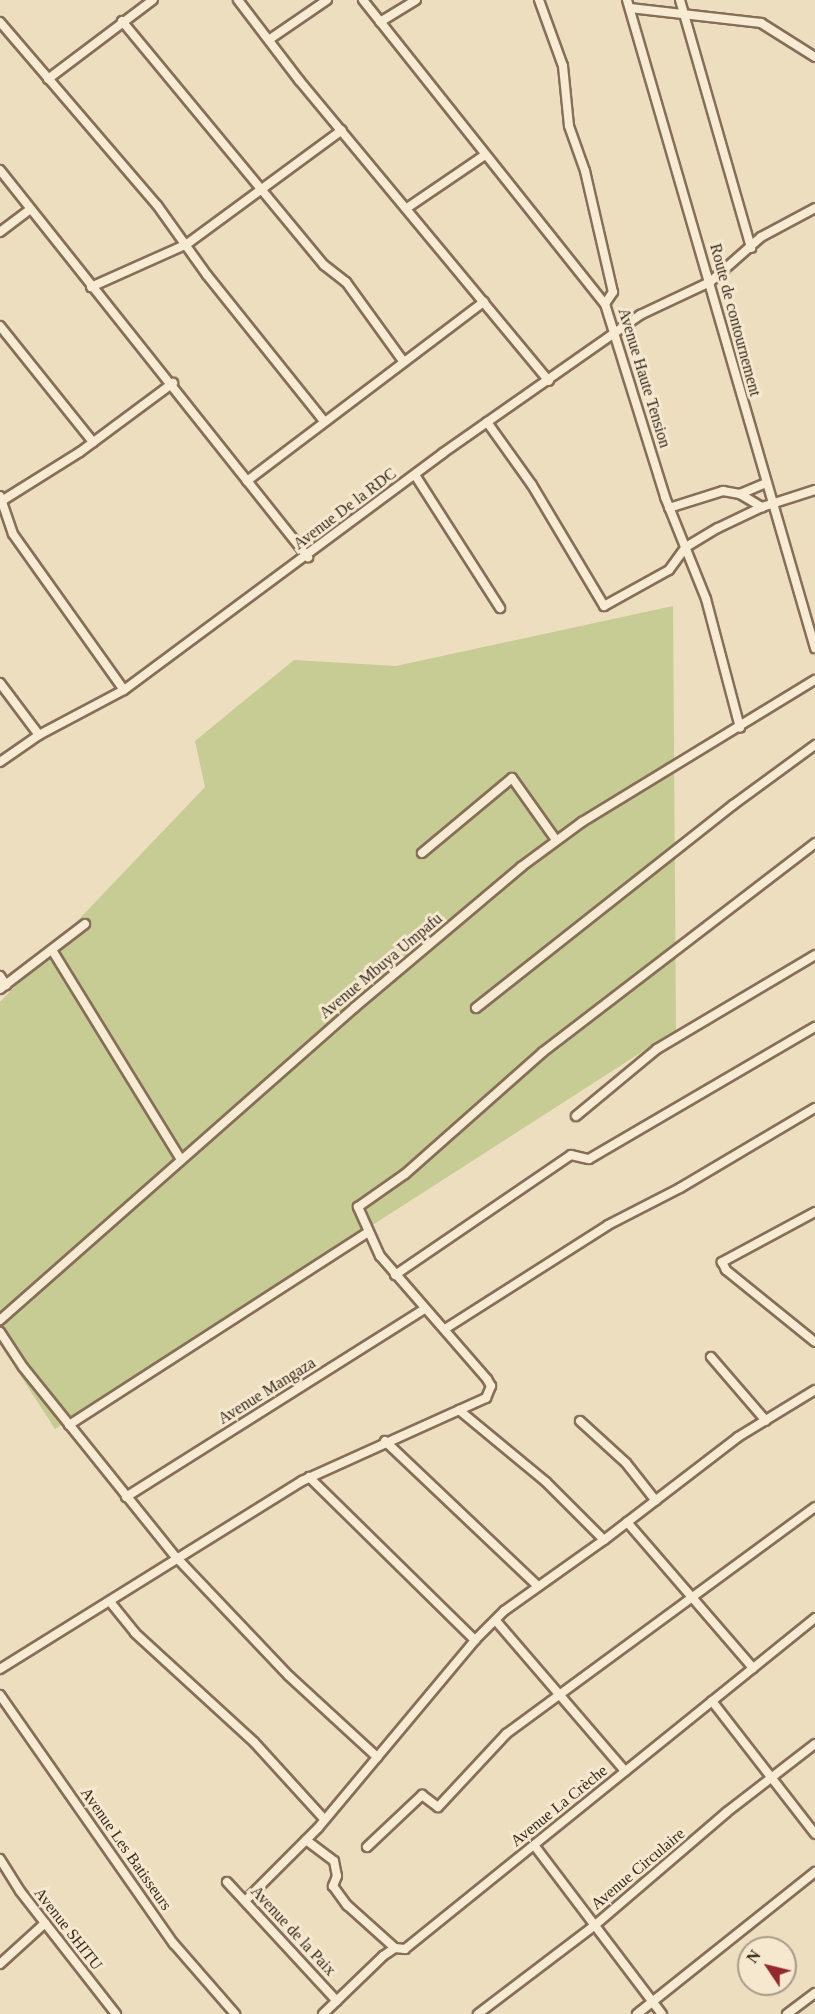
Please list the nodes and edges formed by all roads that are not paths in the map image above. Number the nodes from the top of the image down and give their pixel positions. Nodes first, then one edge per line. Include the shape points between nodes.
1 (153, 0) edge
2 (238, 0) edge
3 (327, 0) edge
4 (363, 0) edge
5 (416, 0) edge
6 (539, 0) edge
7 (680, 0) edge
8 (628, 4) edge
9 (684, 11) junction
10 (122, 21) junction
11 (0, 22) edge
12 (380, 22) junction
13 (270, 39) junction
14 (815, 57) edge
15 (48, 79) junction
16 (342, 130) junction
17 (485, 155) junction
18 (0, 170) edge
19 (262, 189) junction
20 (408, 208) junction
21 (815, 208) edge
22 (30, 209) junction
23 (0, 232) edge
24 (188, 244) junction
25 (751, 248) junction
26 (710, 282) junction
27 (91, 286) junction
28 (484, 302) junction
29 (605, 304) junction
30 (0, 326) edge
31 (617, 333) junction
32 (403, 361) junction
33 (549, 381) junction
34 (173, 383) junction
35 (324, 421) junction
36 (488, 422) junction
37 (93, 442) junction
38 (415, 475) junction
39 (247, 482) junction
40 (766, 483) junction
41 (815, 489) edge
42 (740, 494) junction
43 (1, 499) edge
44 (772, 503) junction
45 (762, 507) junction
46 (669, 508) junction
47 (686, 547) junction
48 (308, 557) junction
49 (500, 608) dead end
50 (815, 648) edge
51 (815, 680) edge
52 (0, 683) edge
53 (124, 690) junction
54 (740, 728) junction
55 (39, 735) junction
56 (815, 746) edge
57 (0, 762) edge
58 (556, 840) junction
59 (815, 843) edge
60 (422, 853) dead end
61 (85, 924) dead end
62 (52, 950) junction
63 (815, 955) edge
64 (0, 976) edge
65 (3, 988) edge
66 (476, 1008) dead end
67 (815, 1028) edge
68 (815, 1108) edge
69 (576, 1116) dead end
70 (181, 1160) junction
71 (815, 1212) edge
72 (367, 1233) junction
73 (395, 1275) junction
74 (424, 1309) junction
75 (0, 1320) edge
76 (445, 1329) junction
77 (0, 1332) edge
78 (815, 1342) edge
79 (711, 1357) dead end
80 (815, 1390) edge
81 (459, 1410) junction
82 (580, 1421) dead end
83 (766, 1421) junction
84 (69, 1425) junction
85 (385, 1441) junction
86 (309, 1477) junction
87 (126, 1497) junction
88 (656, 1501) junction
89 (815, 1507) edge
90 (627, 1522) junction
91 (604, 1540) junction
92 (176, 1557) junction
93 (538, 1586) junction
94 (693, 1596) junction
95 (111, 1603) junction
96 (815, 1618) edge
97 (496, 1621) junction
98 (475, 1640) junction
99 (753, 1668) junction
100 (0, 1669) edge
101 (0, 1695) edge
102 (557, 1695) junction
103 (712, 1701) junction
104 (815, 1744) edge
105 (377, 1757) junction
106 (625, 1772) junction
107 (773, 1778) junction
108 (324, 1819) junction
109 (815, 1834) edge
110 (306, 1840) junction
111 (534, 1845) junction
112 (367, 1847) dead end
113 (0, 1859) edge
114 (815, 1872) edge
115 (227, 1882) dead end
116 (244, 1901) junction
117 (45, 1923) junction
118 (594, 1926) junction
119 (395, 1948) junction
120 (0, 1964) edge
121 (815, 1993) edge
122 (338, 2001) junction
123 (652, 2001) junction
124 (116, 2014) edge
125 (234, 2014) edge
126 (323, 2014) edge
127 (478, 2014) edge
128 (637, 2014) edge
129 (662, 2014) edge
130 (787, 2014) edge

1 - 10 street
2 - 13 street
3 - 13 street
4 - 12 street
5 - 12 street
6 - 29 street, Avenue Haute Tension via 563,66 569,126 585,171 613,292
7 - 9 street
8 - 9 street
8 - 26 street, Route de contournement
9 - 14 street via 761,23
9 - 25 street
10 - 15 street
10 - 19 street
11 - 15 street
12 - 17 street
13 - 16 street
15 - 24 street
16 - 19 street
16 - 20 street
17 - 20 street
17 - 29 street
18 - 22 street
19 - 24 street
19 - 32 street via 324,265 346,282
20 - 28 street
21 - 25 street, Avenue De la RDC via 776,227
22 - 23 street
22 - 27 street
24 - 27 street
24 - 35 street via 207,275
25 - 26 street, Avenue De la RDC
26 - 31 street, Avenue De la RDC via 640,315
26 - 40 street, Route de contournement
27 - 34 street via 131,339
28 - 32 street
28 - 33 street
29 - 31 street, Avenue Haute Tension
30 - 37 street
31 - 33 street, Avenue De la RDC
31 - 46 street, Avenue Haute Tension
32 - 35 street
33 - 36 street, Avenue De la RDC
34 - 37 street
34 - 39 street
35 - 39 street
36 - 38 street, Avenue De la RDC
36 - 47 street via 540,496 602,605 669,570
37 - 43 street
38 - 48 street, Avenue De la RDC
38 - 49 street
39 - 48 street
40 - 42 street
40 - 44 street, Route de contournement
41 - 44 street
42 - 45 street
42 - 46 street via 723,491
43 - 53 street via 13,534
44 - 45 street
44 - 50 street, Route de contournement
45 - 47 street
46 - 47 street, Avenue Haute Tension
47 - 54 street, Avenue Haute Tension via 706,599
48 - 53 street, Avenue De la RDC
51 - 54 street, Avenue Mbuya Umpafu
52 - 55 street
53 - 55 street, Avenue De la RDC
54 - 58 street, Avenue Mbuya Umpafu
55 - 57 street, Avenue De la RDC
56 - 66 street via 733,805
58 - 60 street via 512,778
58 - 70 street, Avenue Mbuya Umpafu
59 - 72 street via 526,1065 411,1169 358,1207
61 - 62 street
62 - 65 street
62 - 70 street
63 - 69 street via 665,1043
64 - 65 street
67 - 73 street via 589,1159 570,1155
68 - 76 street via 598,1231
70 - 75 street, Avenue Mbuya Umpafu
71 - 78 street via 722,1262 726,1270
72 - 73 street
72 - 84 street
73 - 74 street
74 - 76 street
74 - 87 street, Avenue Mangaza
76 - 81 street via 491,1386 486,1398
77 - 84 street
79 - 83 street
80 - 83 street
81 - 85 street
81 - 91 street via 546,1482
82 - 88 street via 626,1463
83 - 88 street via 699,1466
84 - 87 street
85 - 86 street
85 - 93 street
86 - 92 street
86 - 98 street
87 - 92 street
88 - 90 street
89 - 94 street
90 - 91 street
90 - 94 street
91 - 93 street
92 - 95 street
92 - 105 street via 268,1656
93 - 97 street
94 - 99 street
94 - 102 street
95 - 100 street
95 - 108 street via 135,1633 254,1742
96 - 99 street, Avenue La Crèche
97 - 98 street
97 - 102 street
98 - 105 street
99 - 103 street, Avenue La Crèche
101 - 125 street, Avenue Les Batisseurs via 174,1944
102 - 106 street
102 - 112 street via 506,1734 438,1807 422,1795
103 - 106 street, Avenue La Crèche
103 - 107 street
104 - 107 street, Avenue Circulaire
105 - 108 street
106 - 111 street, Avenue La Crèche
107 - 109 street
107 - 118 street, Avenue Circulaire via 727,1812
108 - 110 street
110 - 116 street
110 - 119 street via 334,1861 337,1876 333,1886 347,1905
111 - 118 street
111 - 119 street, Avenue La Crèche via 405,1949
113 - 117 street, Avenue SHITU
114 - 123 street
115 - 116 street, Avenue de la Paix
116 - 122 street, Avenue de la Paix
117 - 120 street
117 - 124 street, Avenue SHITU
118 - 123 street
118 - 127 street, Avenue Circulaire
119 - 122 street, Avenue La Crèche
121 - 130 street
122 - 126 street, Avenue La Crèche
123 - 128 street
123 - 129 street

